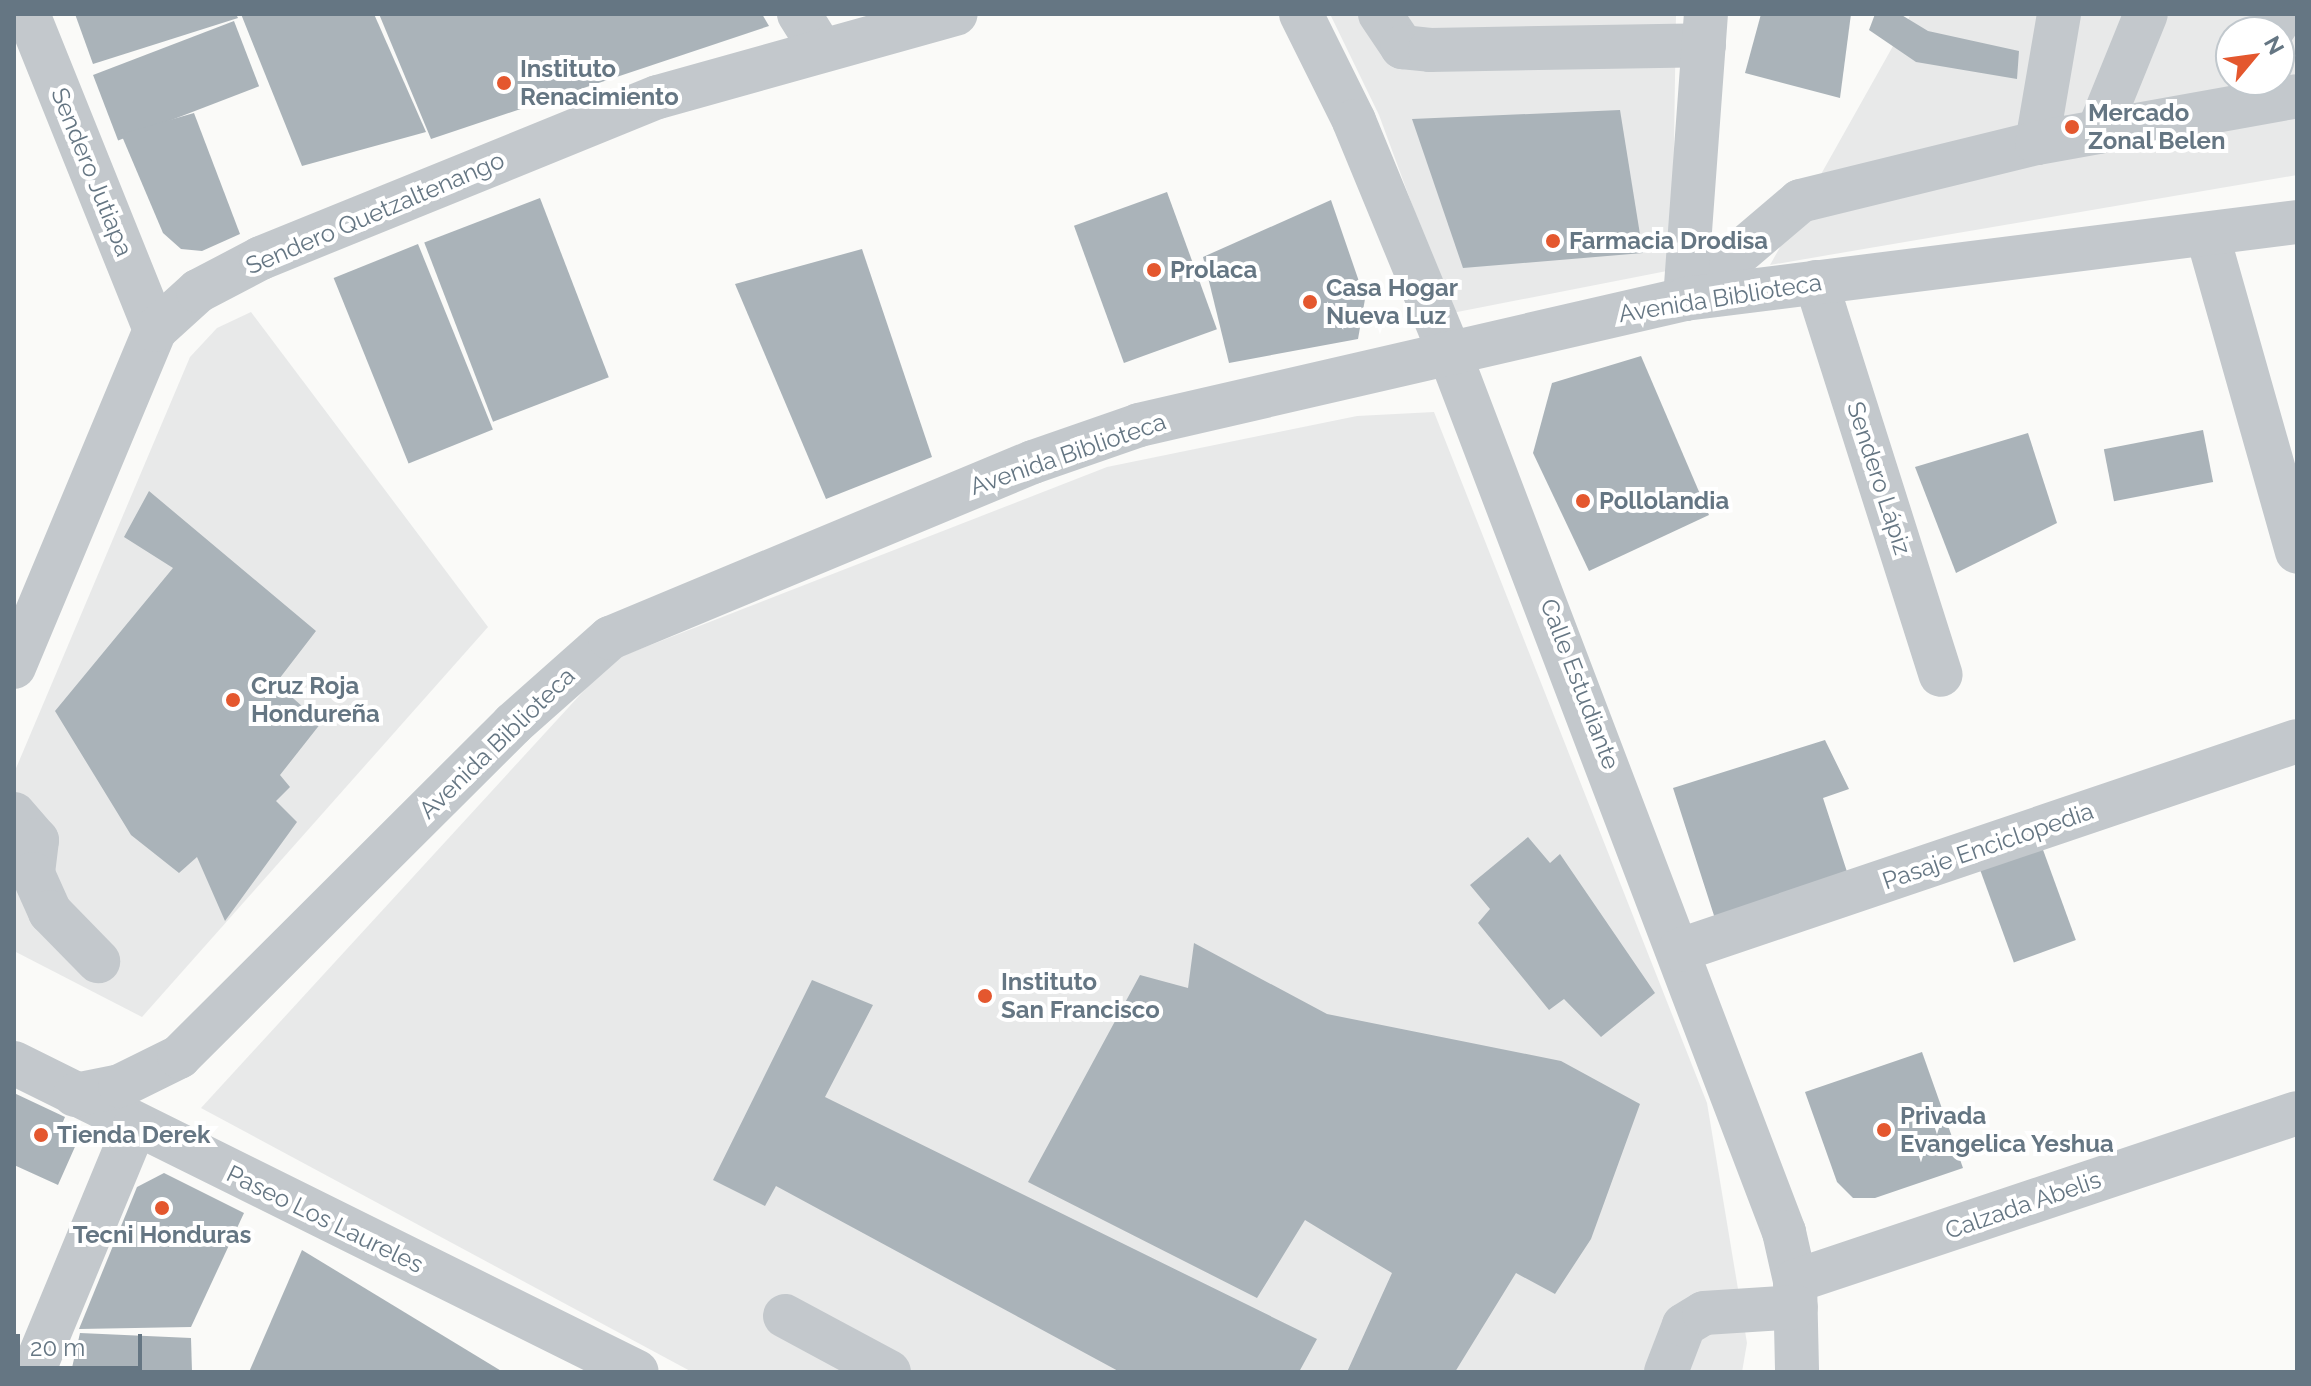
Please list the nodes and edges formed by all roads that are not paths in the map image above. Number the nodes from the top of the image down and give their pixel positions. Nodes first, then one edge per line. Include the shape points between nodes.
1 (28, 14) edge
2 (956, 14) edge
3 (1301, 14) edge
4 (1380, 14) edge
5 (2059, 14) edge
6 (2146, 14) edge
7 (1705, 30) edge
8 (810, 31) edge
9 (2224, 96) edge
10 (2098, 132) junction
11 (2037, 143) junction
12 (2297, 222) edge
13 (2208, 237) junction
14 (1816, 282) junction
15 (1685, 299) junction
16 (155, 330) junction
17 (1449, 352) junction
18 (2297, 552) edge
19 (26, 603) edge
20 (14, 667) edge
21 (1941, 675) dead end
22 (2297, 741) edge
23 (14, 814) edge
24 (1680, 950) junction
25 (98, 961) dead end
26 (179, 1057) junction
27 (14, 1063) edge
28 (75, 1095) junction
29 (2297, 1113) edge
30 (135, 1126) junction
31 (190, 1152) junction
32 (1796, 1294) junction
33 (785, 1316) dead end
34 (33, 1372) edge
35 (637, 1372) edge
36 (889, 1372) edge
37 (1666, 1372) edge
38 (1797, 1372) edge

1 - 16 street, Sendero Jutiapa
2 - 8 street, Sendero Quetzaltenango
3 - 17 street, Calle Estudiante
4 - 7 street via 1402,47 1430,50
5 - 11 street
6 - 10 street
7 - 15 street
8 - 16 street, Sendero Quetzaltenango via 261,258 198,291
9 - 10 street
10 - 11 street
11 - 15 street via 1800,201
12 - 13 street, Avenida Biblioteca
13 - 14 street, Avenida Biblioteca
13 - 18 street
14 - 15 street, Avenida Biblioteca
14 - 21 street, Sendero Lápiz
15 - 17 street, Avenida Biblioteca
16 - 19 street, Sendero Quetzaltenango
17 - 24 street, Calle Estudiante
17 - 26 street, Avenida Biblioteca via 1126,430 610,638 513,724
19 - 20 street, Sendero Quetzaltenango
22 - 24 street, Pasaje Enciclopedia
23 - 25 street via 37,840 33,874 50,912
24 - 32 street, Calle Estudiante
26 - 28 street, Avenida Biblioteca via 120,1086
26 - 31 street via 166,1111
27 - 28 street, Paseo Los Laureles
28 - 30 street, Paseo Los Laureles
29 - 32 street, Calzada Abelis
30 - 31 street, Paseo Los Laureles
30 - 34 street
31 - 35 street, Paseo Los Laureles
32 - 37 street, Calzada Abelis via 1704,1313 1684,1325
32 - 38 street, Calle Estudiante
33 - 36 street

